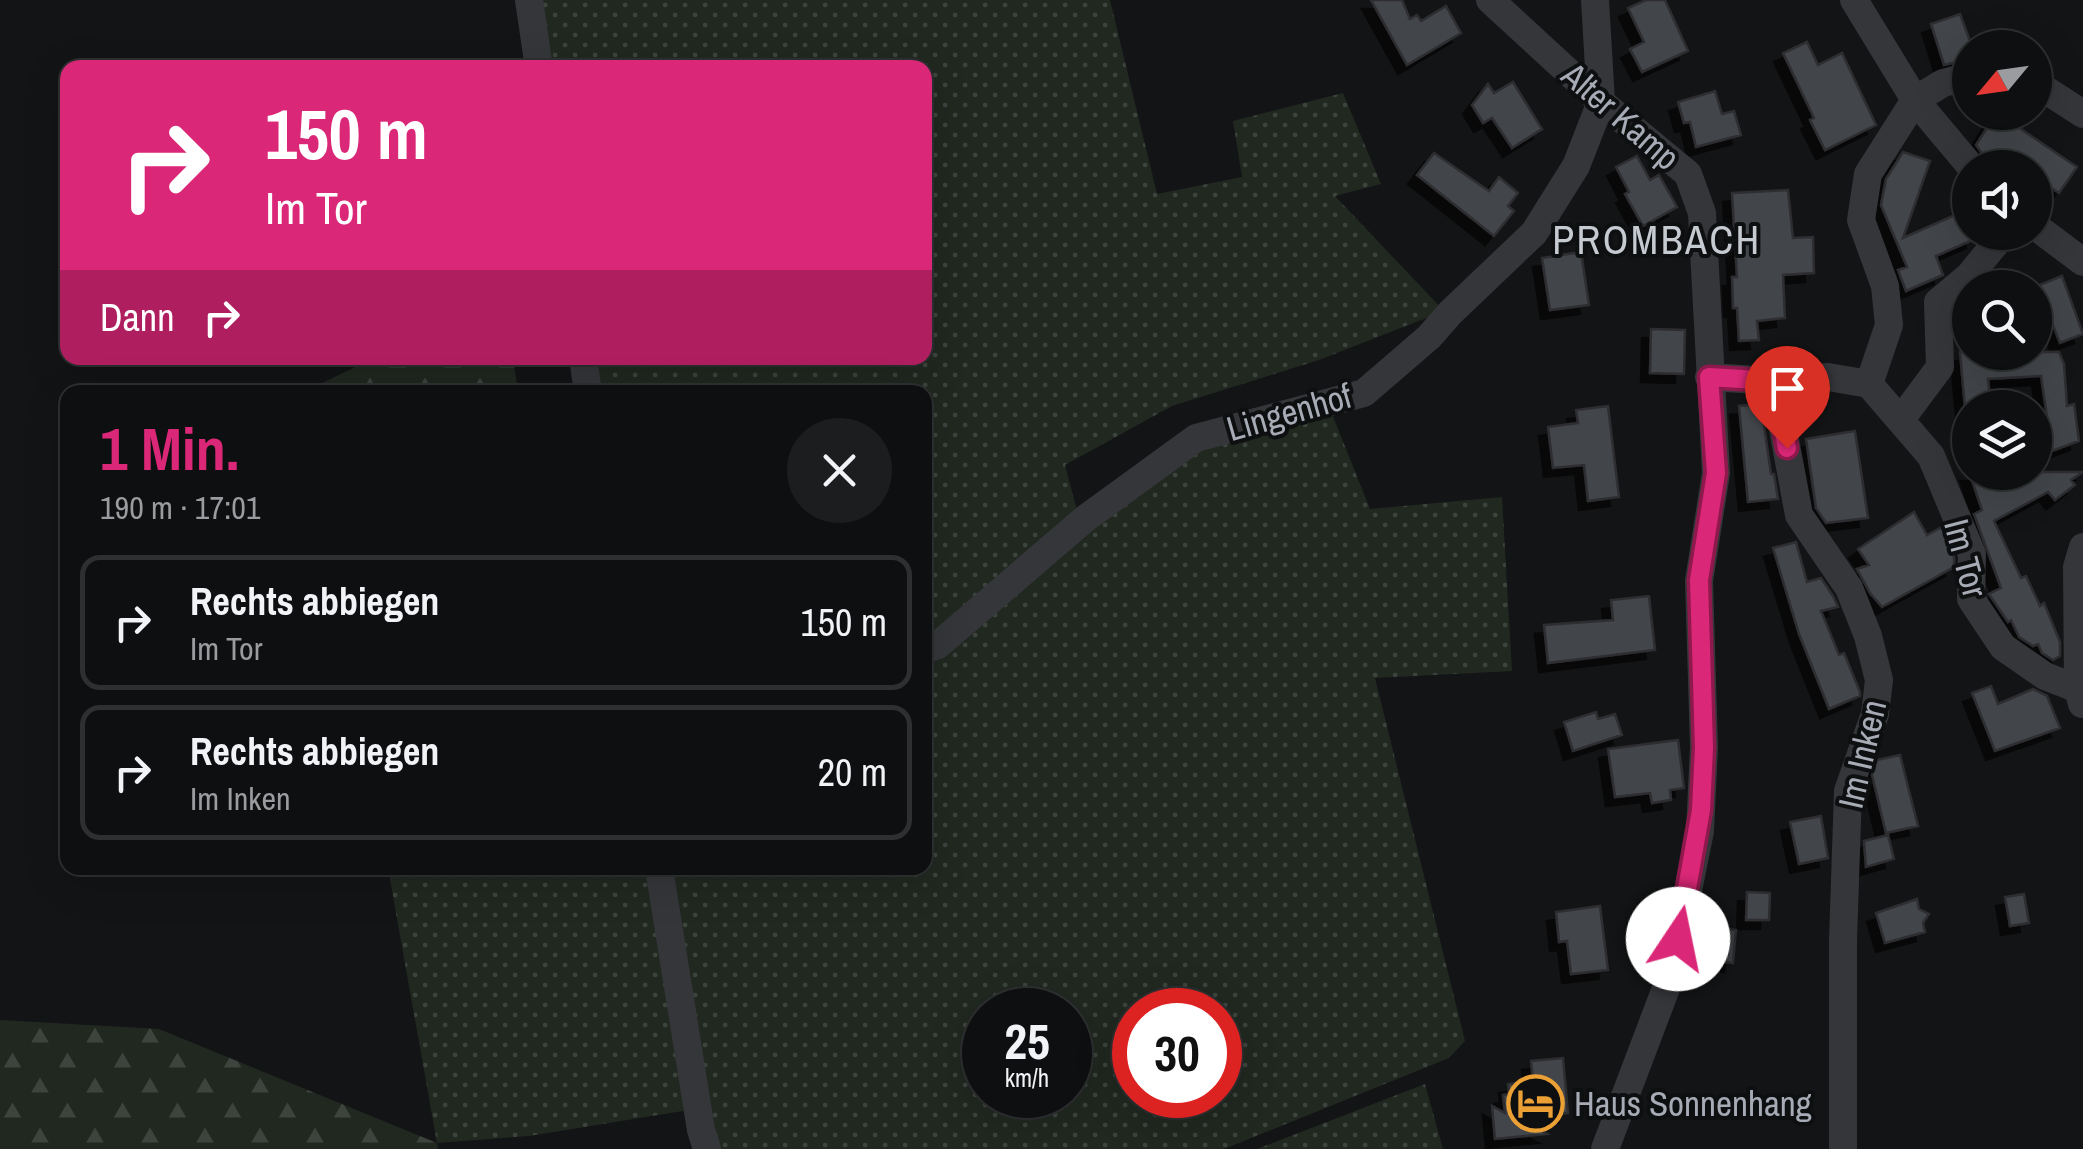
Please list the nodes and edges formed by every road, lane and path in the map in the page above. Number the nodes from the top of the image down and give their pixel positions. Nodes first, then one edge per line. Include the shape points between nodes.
1 (529, 0) edge
2 (1490, 0) edge
3 (1595, 0) edge
4 (1854, 0) edge
5 (537, 60) edge
6 (1952, 81) edge
7 (2052, 94) edge
8 (1915, 100) junction
9 (1601, 102) junction
10 (2083, 114) edge
11 (1957, 150) edge
12 (2052, 239) edge
13 (1990, 250) edge
14 (2083, 262) edge
15 (1709, 377) junction
16 (1774, 381) junction
17 (1869, 384) junction
18 (1902, 418) junction
19 (2083, 546) edge
20 (932, 647) edge
21 (2081, 698) edge
22 (660, 875) edge
23 (707, 1149) edge
24 (1606, 1149) edge
25 (1842, 1149) edge

1 - 5 street
2 - 9 street, Alter Kamp
3 - 9 street, Lingenhof
4 - 8 street
6 - 8 street
7 - 10 street
8 - 11 street
8 - 17 street via 1868,174 1861,220 1885,286 1889,325
9 - 15 street, Alter Kamp via 1688,174 1702,213
9 - 20 street, Lingenhof via 1576,166 1534,233 1364,393 1196,438 1086,518
12 - 14 street
13 - 18 street via 1938,302 1940,367
15 - 16 street
15 - 24 street, Alter Kamp via 1716,473 1699,580 1700,831 1671,975
16 - 17 street via 1828,377
16 - 25 street, Im Inken via 1799,515 1848,588 1879,680 1875,714 1848,790
17 - 18 street, Im Tor
18 - 21 street, Im Tor via 1931,456 1972,554 1971,599 2003,647
19 - 21 street via 2076,567
22 - 23 street

